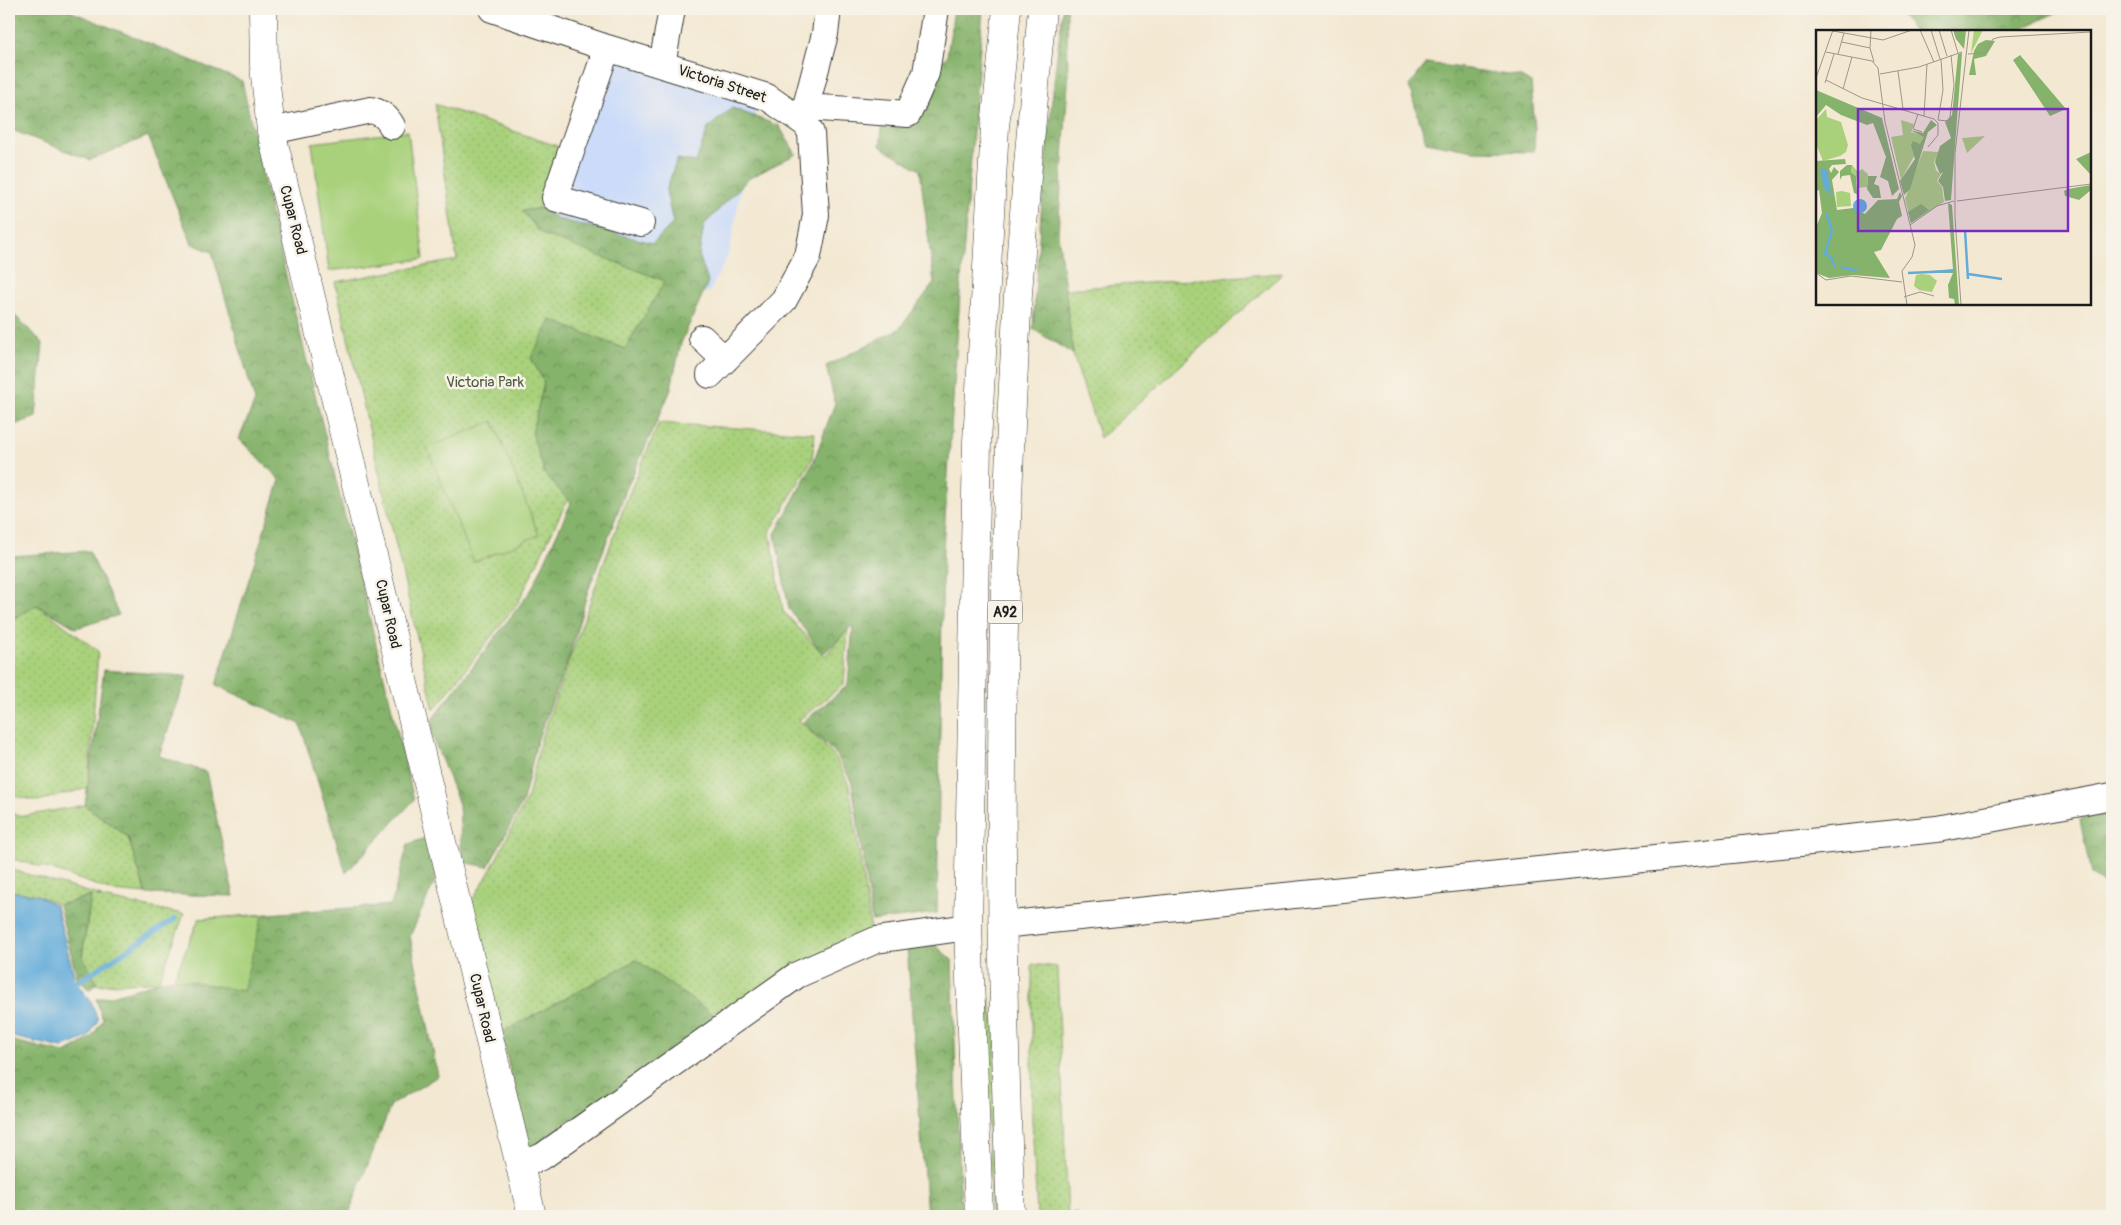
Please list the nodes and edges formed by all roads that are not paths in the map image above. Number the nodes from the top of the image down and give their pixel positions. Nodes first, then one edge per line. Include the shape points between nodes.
1 (263, 9) edge
2 (492, 9) edge
3 (672, 9) edge
4 (828, 9) edge
5 (936, 9) edge
6 (1007, 9) edge
7 (1042, 9) edge
8 (607, 48) junction
9 (662, 65) junction
10 (804, 114) junction
11 (392, 126) dead end
12 (271, 131) junction
13 (641, 223) dead end
14 (702, 338) dead end
15 (2112, 796) edge
16 (1002, 925) junction
17 (968, 927) junction
18 (520, 1166) junction
19 (532, 1216) edge
20 (979, 1216) edge
21 (1012, 1216) edge

1 - 12 main road, Cupar Road via 264,66
2 - 8 street, Victoria Street
3 - 9 street
4 - 10 street
5 - 10 street via 926,73 908,114
6 - 17 main road, A92 via 995,127 976,442
7 - 16 main road, A92 via 1017,311 1007,536
8 - 9 street, Victoria Street
8 - 13 street via 555,198
9 - 10 street, Victoria Street via 767,97
10 - 14 street via 811,133 816,215 808,256 784,300 717,367
11 - 12 street via 381,112 371,110
12 - 18 main road, Cupar Road
15 - 16 street via 1937,829
16 - 21 main road, A92
17 - 18 street via 876,940 797,975 543,1156
17 - 20 main road, A92
18 - 19 main road, Cupar Road

